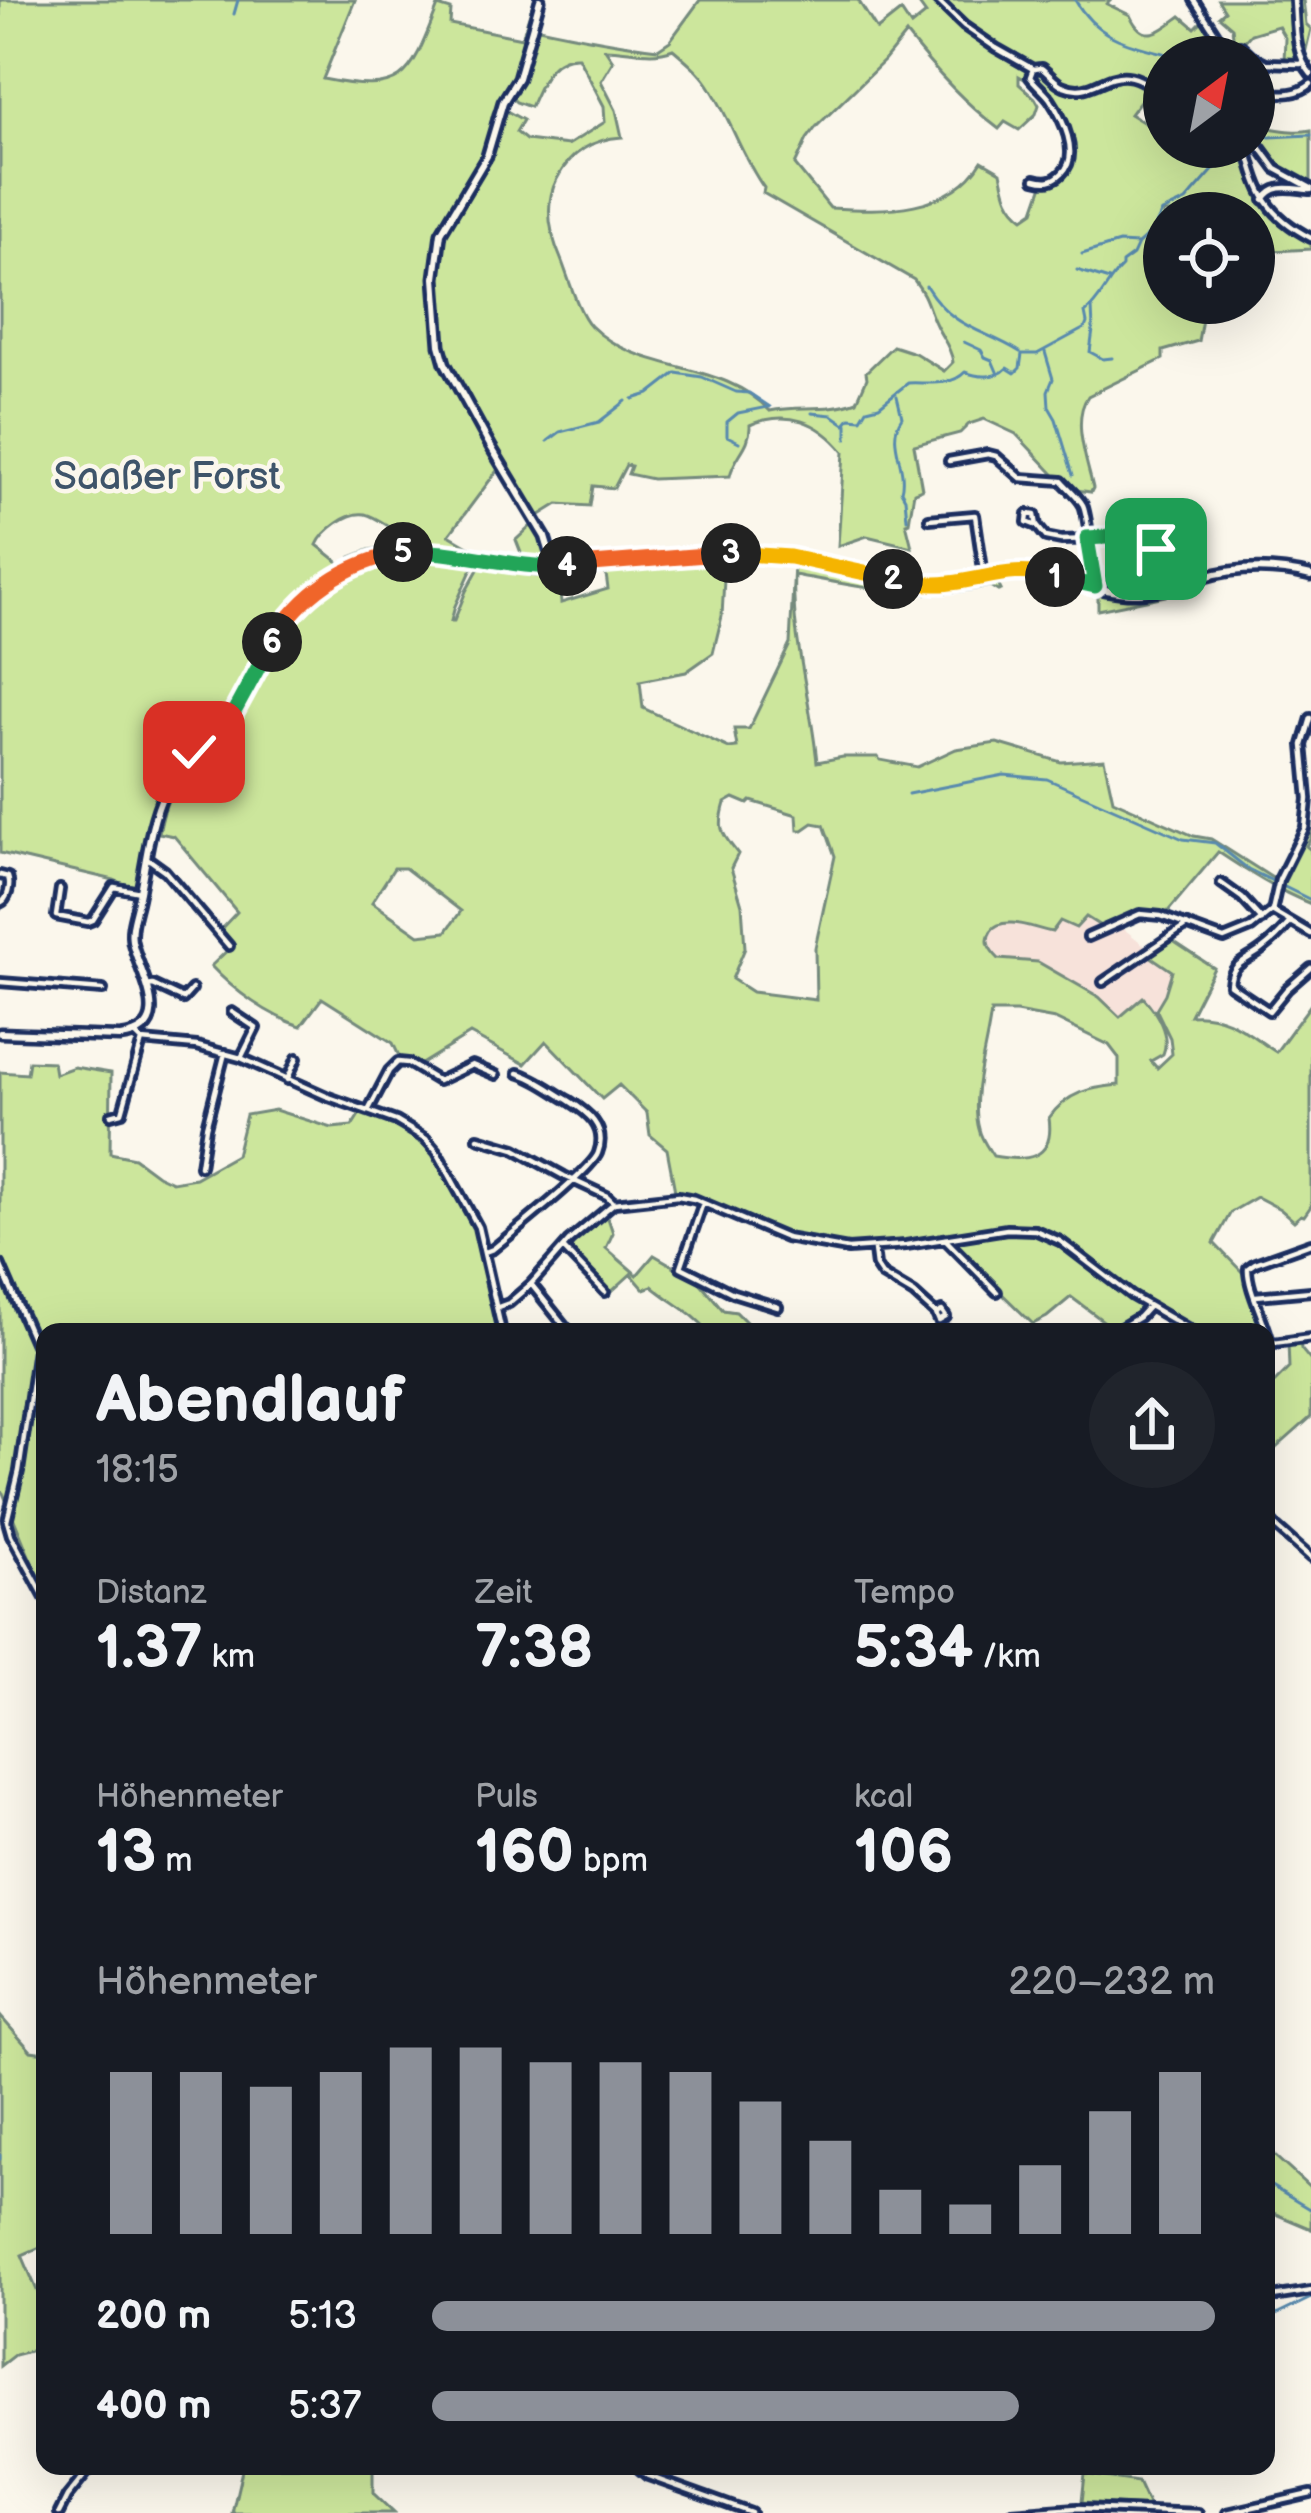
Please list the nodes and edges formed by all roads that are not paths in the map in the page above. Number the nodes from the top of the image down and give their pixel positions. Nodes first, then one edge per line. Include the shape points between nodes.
1 (540, 0) edge
2 (937, 0) edge
3 (1194, 0) edge
4 (1294, 0) edge
5 (1218, 36) edge
6 (1275, 63) edge
7 (1303, 64) junction
8 (1033, 69) junction
9 (1311, 74) edge
10 (1143, 81) edge
11 (1311, 84) edge
12 (1275, 94) edge
13 (1275, 168) edge
14 (1035, 179) dead end
15 (1311, 189) edge
16 (1270, 192) edge
17 (1275, 211) edge
18 (1311, 238) edge
19 (949, 461) dead end
20 (929, 519) dead end
21 (1037, 526) dead end
22 (1087, 538) junction
23 (554, 566) junction
24 (984, 576) junction
25 (1311, 576) edge
26 (1179, 585) junction
27 (1095, 586) junction
28 (1311, 718) edge
29 (147, 857) junction
30 (0, 875) edge
31 (1221, 883) dead end
32 (60, 889) dead end
33 (140, 892) junction
34 (0, 903) edge
35 (1272, 911) junction
36 (1262, 920) junction
37 (1290, 922) junction
38 (1187, 925) junction
39 (1311, 934) edge
40 (1088, 937) dead end
41 (229, 946) dead end
42 (1311, 968) edge
43 (0, 982) edge
44 (1103, 982) dead end
45 (147, 986) junction
46 (192, 989) dead end
47 (103, 990) dead end
48 (232, 1012) dead end
49 (0, 1033) edge
50 (135, 1034) junction
51 (142, 1041) junction
52 (225, 1053) junction
53 (242, 1058) junction
54 (297, 1058) dead end
55 (518, 1073) dead end
56 (496, 1075) dead end
57 (287, 1080) junction
58 (368, 1111) junction
59 (111, 1114) dead end
60 (478, 1138) dead end
61 (200, 1166) dead end
62 (573, 1180) junction
63 (614, 1203) junction
64 (704, 1203) junction
65 (945, 1239) junction
66 (1311, 1244) edge
67 (563, 1248) junction
68 (874, 1249) junction
69 (485, 1252) junction
70 (0, 1264) edge
71 (531, 1284) junction
72 (1311, 1291) edge
73 (605, 1292) dead end
74 (997, 1292) dead end
75 (1256, 1296) junction
76 (498, 1306) junction
77 (778, 1307) dead end
78 (1148, 1307) junction
79 (936, 1314) dead end
80 (501, 1323) edge
81 (562, 1323) edge
82 (1129, 1323) edge
83 (1177, 1323) edge
84 (1263, 1323) edge
85 (1311, 1338) edge
86 (1275, 1342) edge
87 (36, 1345) edge
88 (36, 1355) edge
89 (1275, 1526) edge
90 (1311, 1558) edge
91 (36, 1578) edge
92 (1311, 2291) edge
93 (1275, 2297) edge
94 (85, 2475) edge
95 (647, 2475) edge
96 (1311, 2494) edge
97 (59, 2513) edge
98 (751, 2513) edge
99 (1012, 2513) edge
100 (1198, 2513) edge
101 (1230, 2513) edge

1 - 23 street via 487,156 441,233 435,278 445,364
2 - 8 street
3 - 5 street
4 - 7 street
6 - 7 street
7 - 9 street
8 - 10 street via 1076,89 1129,74
8 - 14 street via 1070,155 1055,178
11 - 12 street
13 - 15 street
15 - 16 street
17 - 18 street
19 - 22 street via 988,454 1021,478 1062,481 1082,504
20 - 24 street via 975,515
21 - 22 street via 1046,537
22 - 26 street via 1142,540 1180,552
22 - 27 street
23 - 24 street via 739,553 928,584
23 - 29 street via 406,552 328,580 290,615 234,712 175,774
24 - 27 street via 1017,571
25 - 26 street via 1245,570
26 - 27 street via 1140,593
28 - 35 street via 1303,746 1306,821
29 - 33 street
29 - 41 street
30 - 34 street via 10,882
31 - 36 street
32 - 33 street via 56,916 88,922 114,887
33 - 45 street via 132,934
35 - 36 street
35 - 37 street
36 - 38 street via 1224,939
37 - 39 street
37 - 42 street via 1238,963 1229,985 1269,1011
38 - 40 street via 1140,914
38 - 44 street
43 - 47 street
45 - 46 street via 183,999
45 - 50 street via 151,1015
48 - 53 street via 256,1028
49 - 50 street
50 - 51 street
51 - 52 street
51 - 59 street via 122,1112
52 - 53 street
52 - 61 street
53 - 57 street
54 - 57 street
55 - 62 street via 594,1118 598,1154
56 - 58 street via 472,1065 439,1081 398,1062
57 - 58 street
58 - 69 street via 432,1145
60 - 62 street
62 - 63 street
62 - 69 street
63 - 64 street via 677,1196
63 - 67 street
64 - 68 street via 799,1242
64 - 77 street via 681,1268
65 - 68 street
65 - 74 street
65 - 78 street via 1007,1229 1048,1234
66 - 75 street via 1251,1265
67 - 71 street
67 - 73 street
68 - 79 street via 882,1275
69 - 76 street
70 - 87 street
71 - 76 street
71 - 81 street
72 - 75 street
75 - 84 street
76 - 80 street
78 - 82 street
78 - 83 street
85 - 86 street
88 - 91 street via 7,1521
89 - 90 street
92 - 93 street
94 - 97 street
95 - 98 street
96 - 101 street
99 - 100 street

